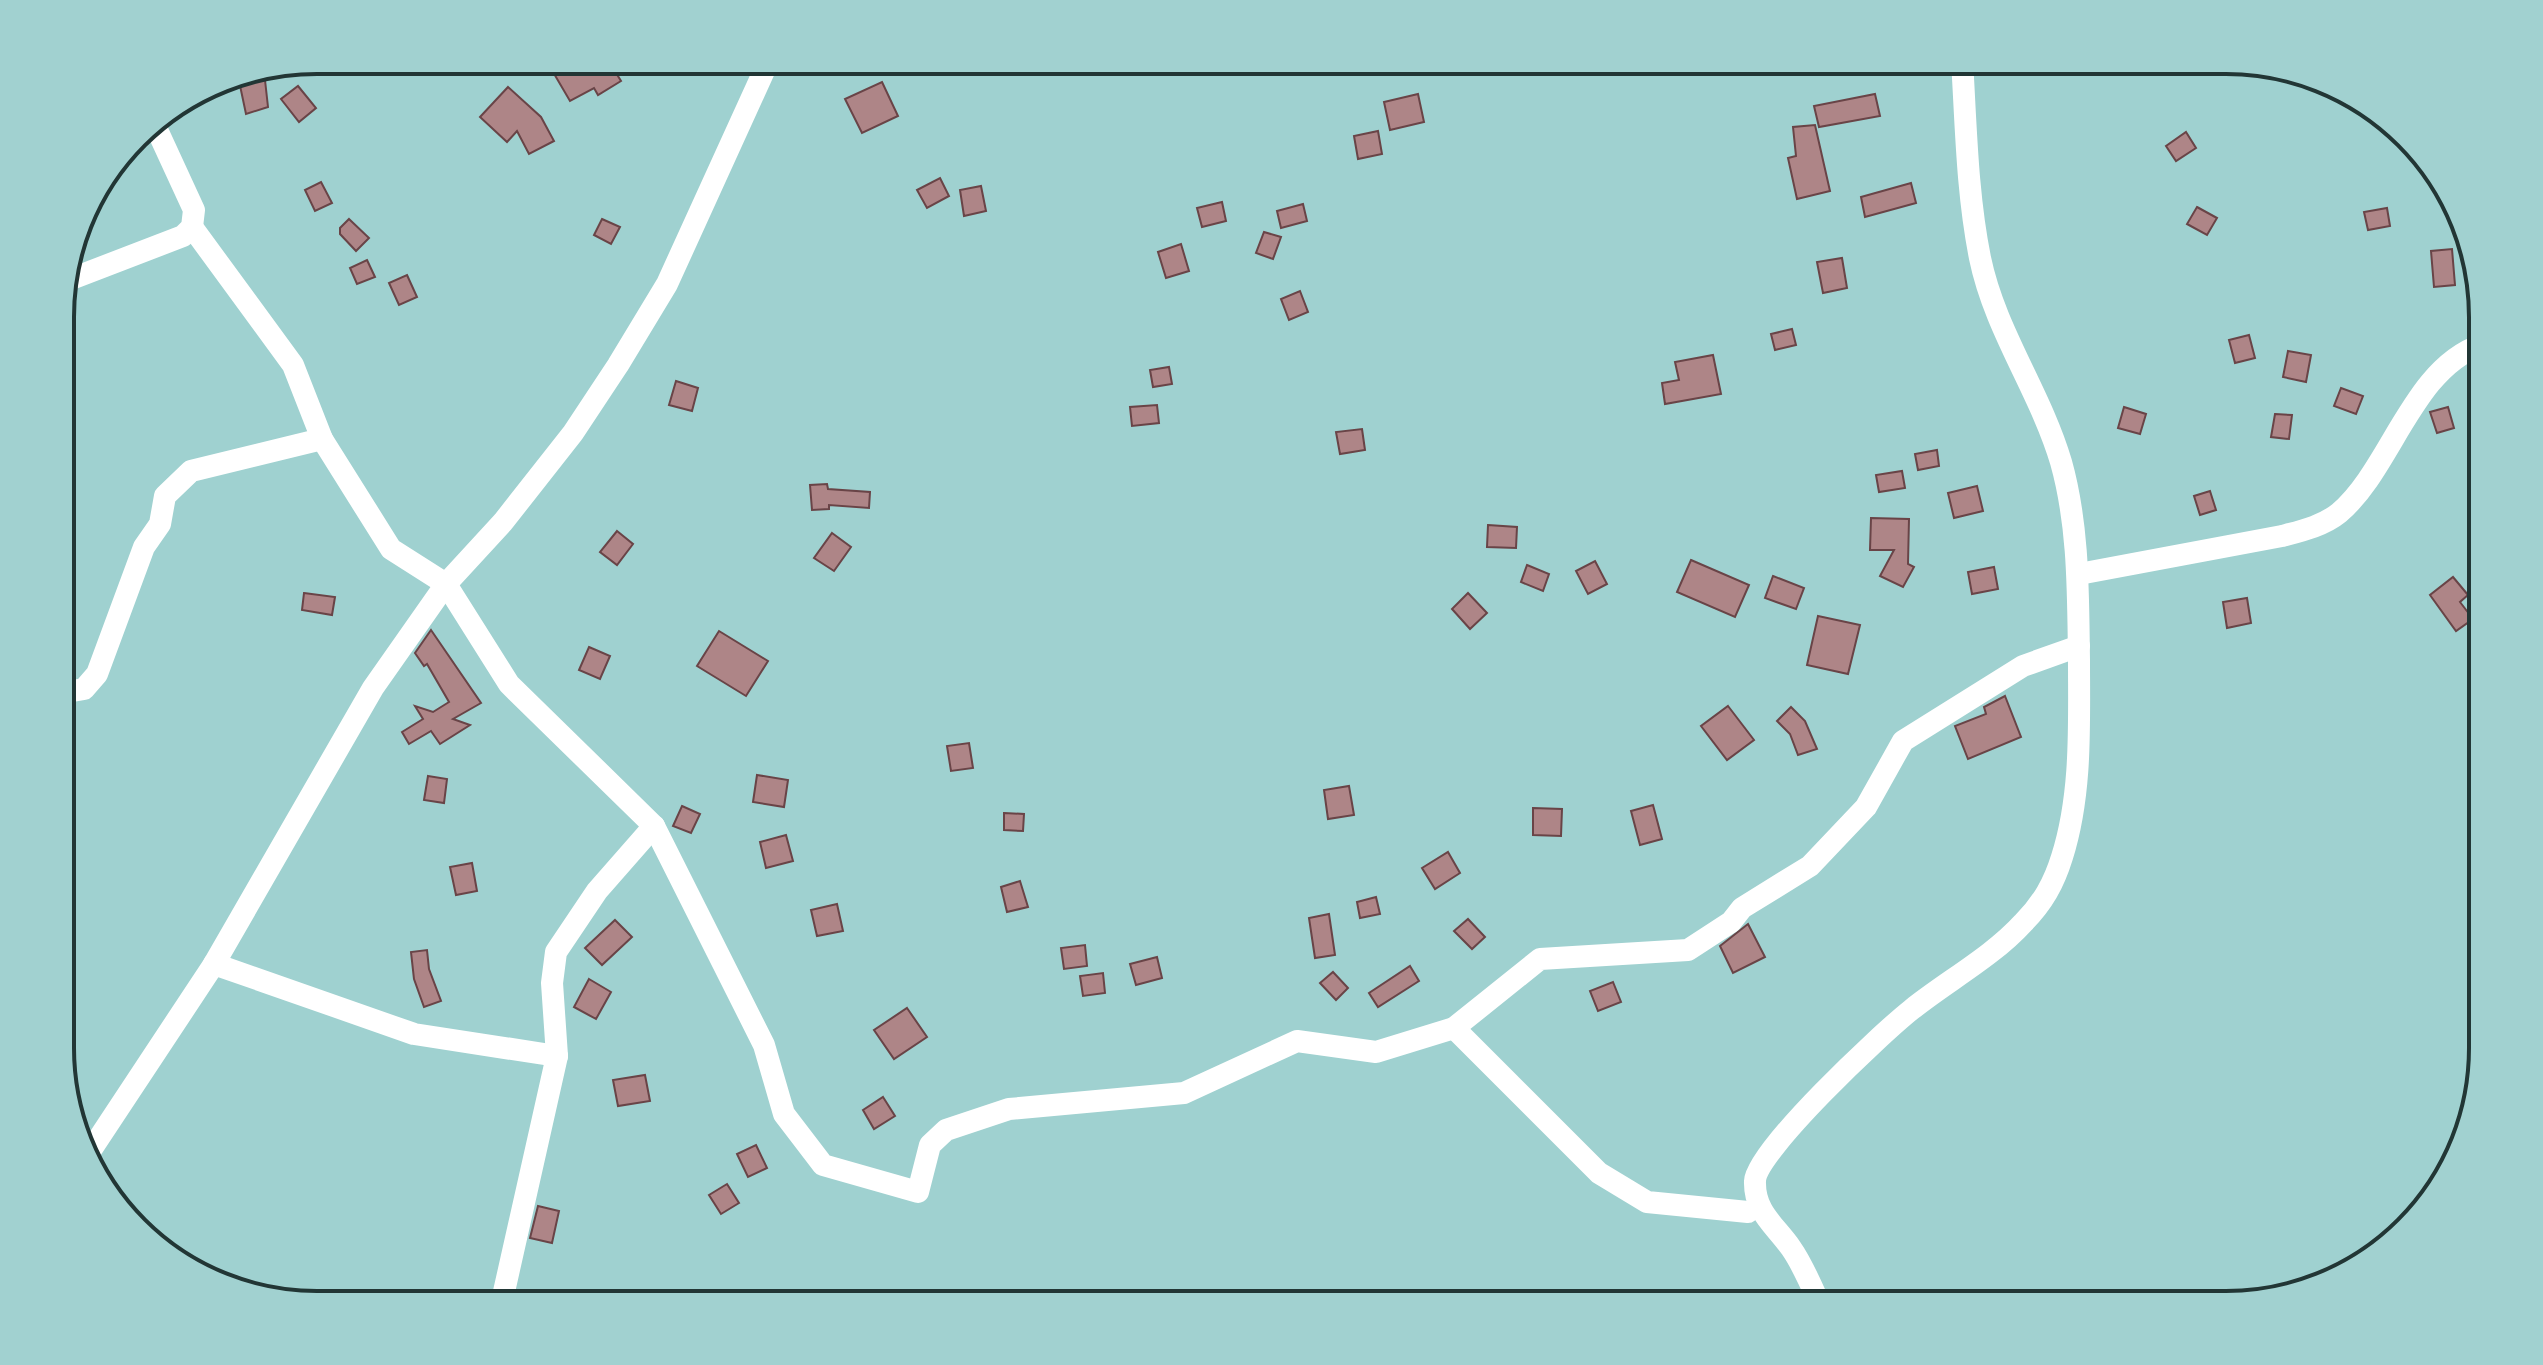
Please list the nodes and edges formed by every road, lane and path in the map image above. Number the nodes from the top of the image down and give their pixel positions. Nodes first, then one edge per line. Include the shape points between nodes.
1 (763, 74) edge
2 (1963, 74) edge
3 (158, 133) edge
4 (192, 227) junction
5 (78, 276) edge
6 (2469, 352) edge
7 (322, 439) junction
8 (2079, 574) junction
9 (446, 584) junction
10 (2079, 646) junction
11 (74, 691) edge
12 (654, 826) junction
13 (214, 964) junction
14 (1454, 1028) junction
15 (557, 1056) junction
16 (95, 1144) edge
17 (1748, 1212) dead end
18 (1813, 1290) edge
19 (504, 1291) edge

1 - 9 street via 667,284 618,365 573,433
2 - 8 street via 1980,257 1993,306 2061,463
3 - 4 street via 194,210
4 - 5 street via 183,236
4 - 7 street via 293,365
6 - 8 street via 2449,363 2359,493 2337,515 2282,536
7 - 9 street via 391,549
7 - 11 street via 191,471 165,496 160,524 144,547 97,674 84,689
8 - 10 street
9 - 12 street via 509,684
9 - 13 street via 373,688
10 - 14 street via 2023,666 1903,741 1866,807 1810,866 1688,950 1540,959
10 - 18 street via 2073,815 2049,893 2021,926 1908,1012 1760,1161 1755,1180 1760,1210 1796,1256
12 - 14 street via 764,1045 784,1114 823,1165 918,1192 930,1145 946,1130 1009,1109 1184,1093 1297,1041 1376,1052
12 - 15 street via 597,891 556,952 552,983
13 - 15 street via 414,1034
13 - 16 street
14 - 17 street via 1599,1173 1647,1202
15 - 19 street

